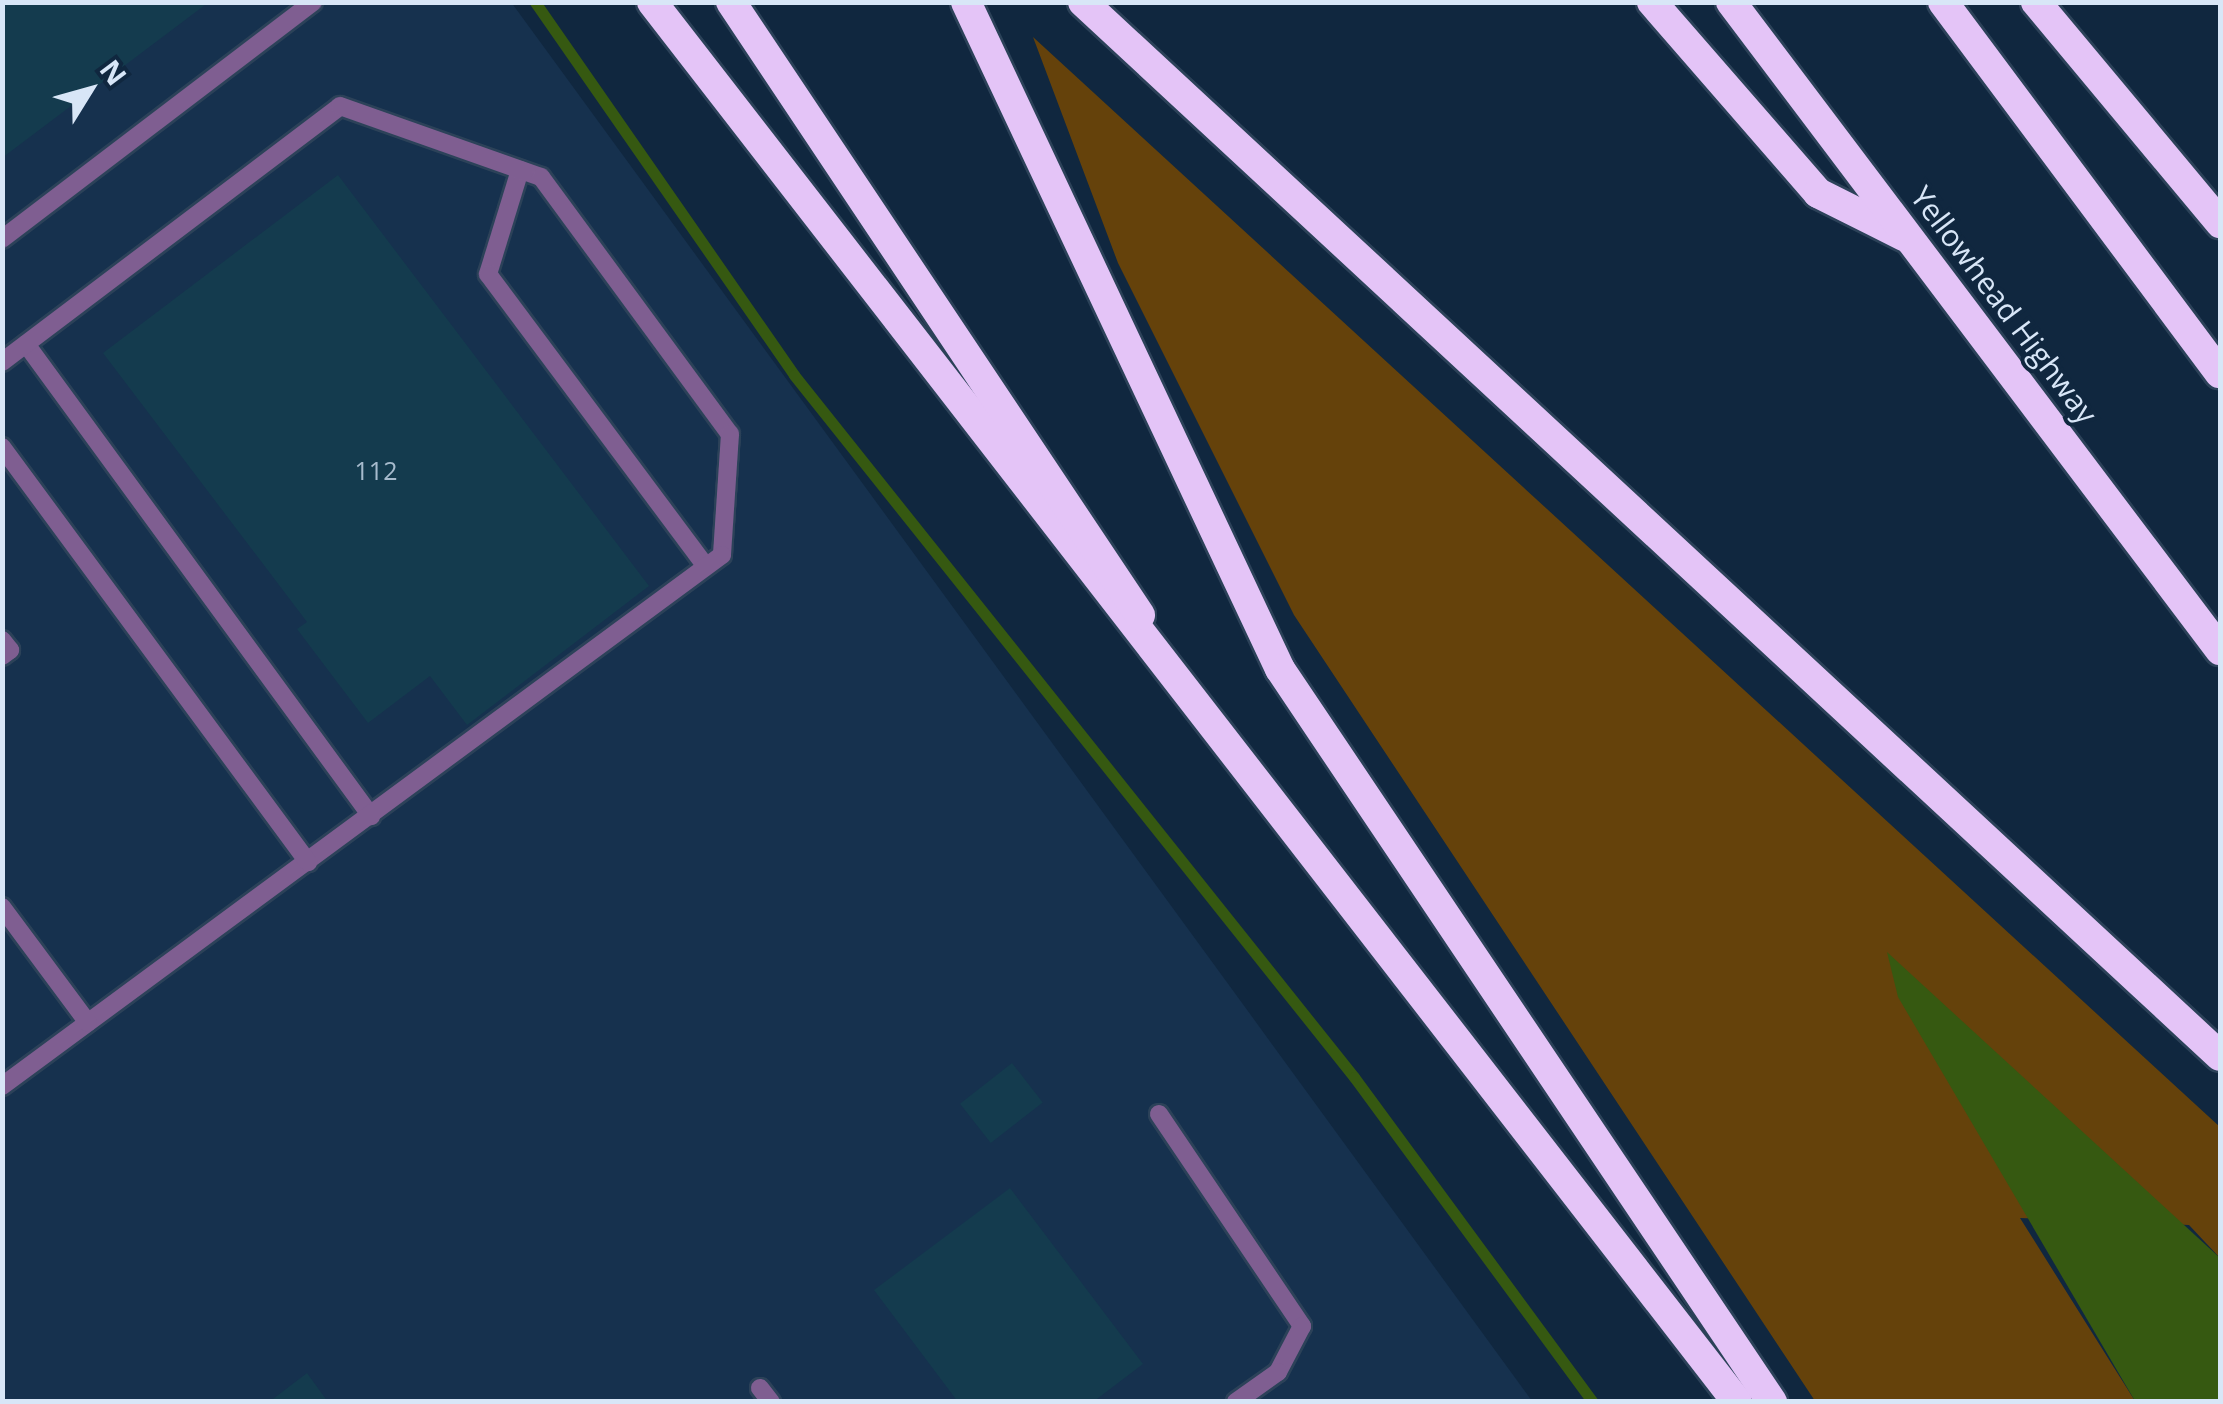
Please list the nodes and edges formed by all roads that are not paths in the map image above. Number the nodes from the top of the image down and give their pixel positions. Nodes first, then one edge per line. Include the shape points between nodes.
1 (313, 2) edge
2 (652, 2) edge
3 (731, 2) edge
4 (966, 2) edge
5 (1084, 2) edge
6 (1652, 2) edge
7 (1731, 2) edge
8 (1943, 2) edge
9 (2036, 2) edge
10 (520, 170) junction
11 (2220, 223) edge
12 (2, 238) edge
13 (1912, 240) junction
14 (26, 344) junction
15 (2, 362) edge
16 (2220, 373) edge
17 (2, 447) edge
18 (706, 566) junction
19 (2, 640) edge
20 (2220, 650) edge
21 (2, 656) edge
22 (1204, 719) junction
23 (371, 816) junction
24 (308, 862) junction
25 (6, 918) edge
26 (88, 1022) junction
27 (2220, 1056) edge
28 (2, 1086) edge
29 (1159, 1114) dead end
30 (1236, 1402) edge
31 (1738, 1402) edge
32 (1772, 1402) edge

1 - 12 lane
2 - 22 highway
3 - 22 highway
4 - 32 highway via 1280,668
5 - 27 highway
6 - 13 highway via 1818,194
7 - 13 highway, Yellowhead Highway
8 - 16 highway
9 - 11 highway
10 - 14 lane via 340,106
10 - 18 lane via 488,274
10 - 18 lane via 541,177 730,434 722,555
13 - 20 highway, Yellowhead Highway
14 - 15 lane
14 - 23 lane
17 - 24 lane
18 - 23 lane
19 - 21 lane via 10,650
22 - 31 highway
23 - 24 lane
24 - 26 lane
25 - 26 lane
26 - 28 lane
29 - 30 lane via 1302,1326 1278,1372

